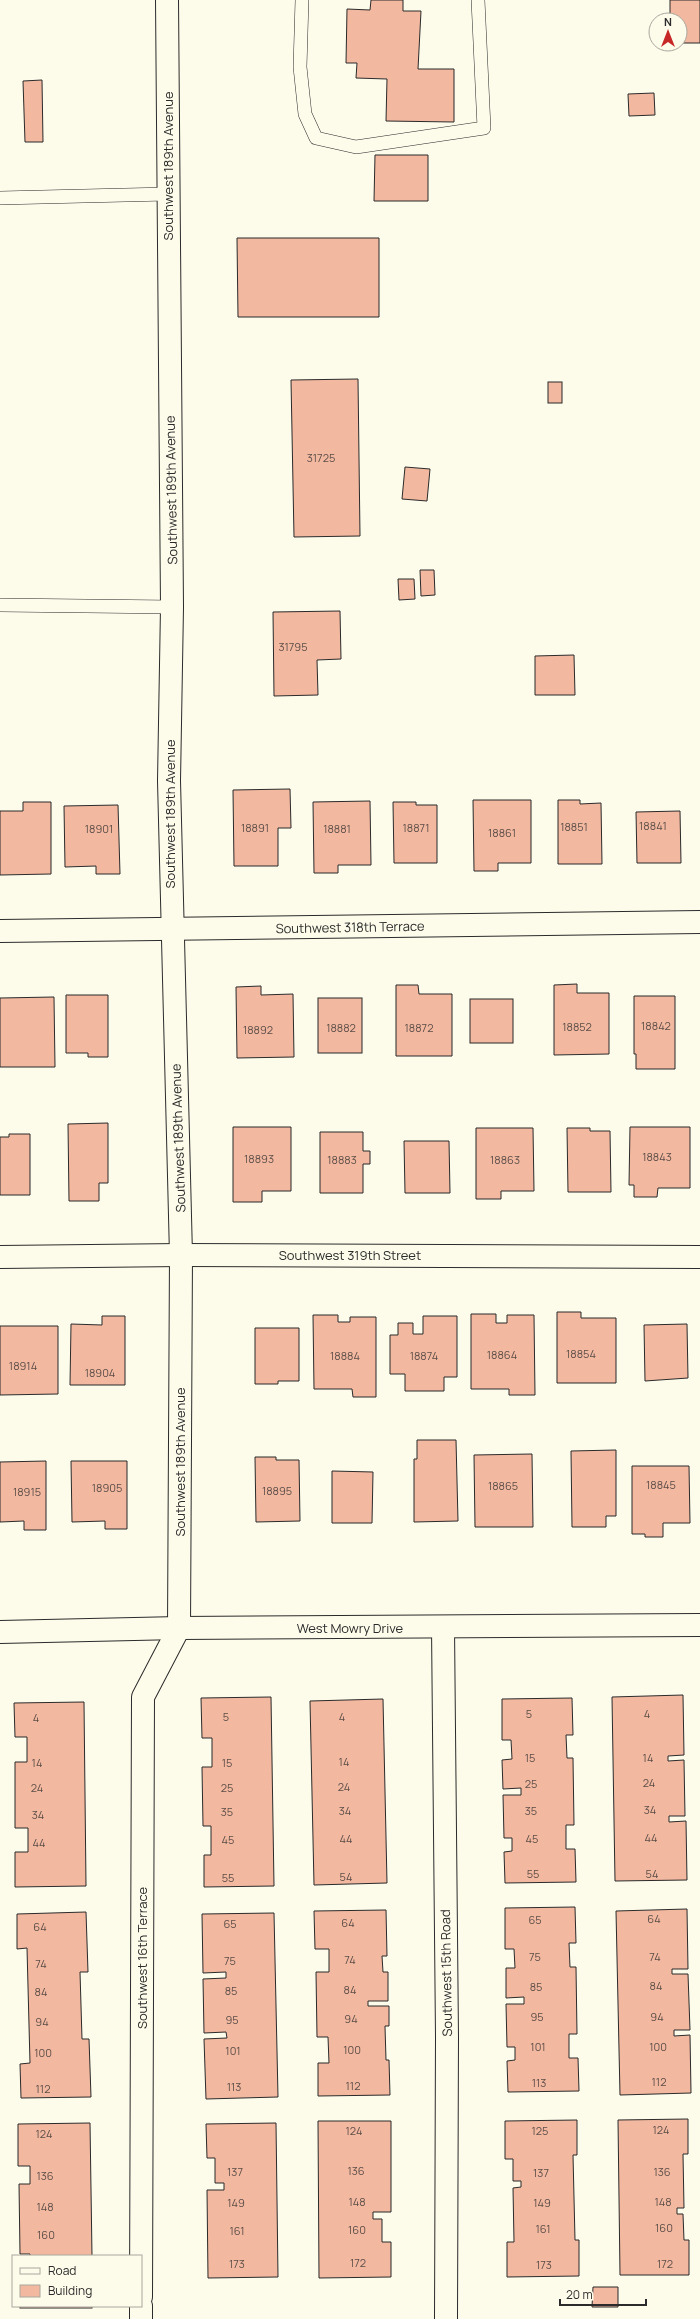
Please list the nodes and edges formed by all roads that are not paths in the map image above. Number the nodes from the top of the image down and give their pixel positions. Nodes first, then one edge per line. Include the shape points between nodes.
1 (167, 0) edge
2 (302, 0) edge
3 (478, 0) edge
4 (167, 194) junction
5 (0, 198) edge
6 (0, 605) edge
7 (172, 607) junction
8 (700, 922) edge
9 (172, 929) junction
10 (0, 931) edge
11 (181, 1255) junction
12 (0, 1257) edge
13 (700, 1257) edge
14 (700, 1625) edge
15 (443, 1627) junction
16 (178, 1628) junction
17 (0, 1632) edge
18 (141, 2255) edge
19 (141, 2307) edge
20 (141, 2319) edge
21 (446, 2319) edge

1 - 4 street, Southwest 189th Avenue
2 - 3 lane via 300,67 304,114 316,138 356,147 484,128
4 - 5 lane
4 - 7 street, Southwest 189th Avenue
6 - 7 lane
7 - 9 street, Southwest 189th Avenue via 169,781
8 - 9 street, Southwest 318th Terrace
9 - 10 street, Southwest 318th Terrace
9 - 11 street, Southwest 189th Avenue
11 - 12 street, Southwest 319th Street
11 - 13 street, Southwest 319th Street
11 - 16 street, Southwest 189th Avenue
14 - 15 street, West Mowry Drive
15 - 16 street, West Mowry Drive
15 - 21 street, Southwest 15th Road via 447,2037
16 - 17 street, West Mowry Drive
16 - 18 street, Southwest 16th Terrace via 143,1697
19 - 20 street

